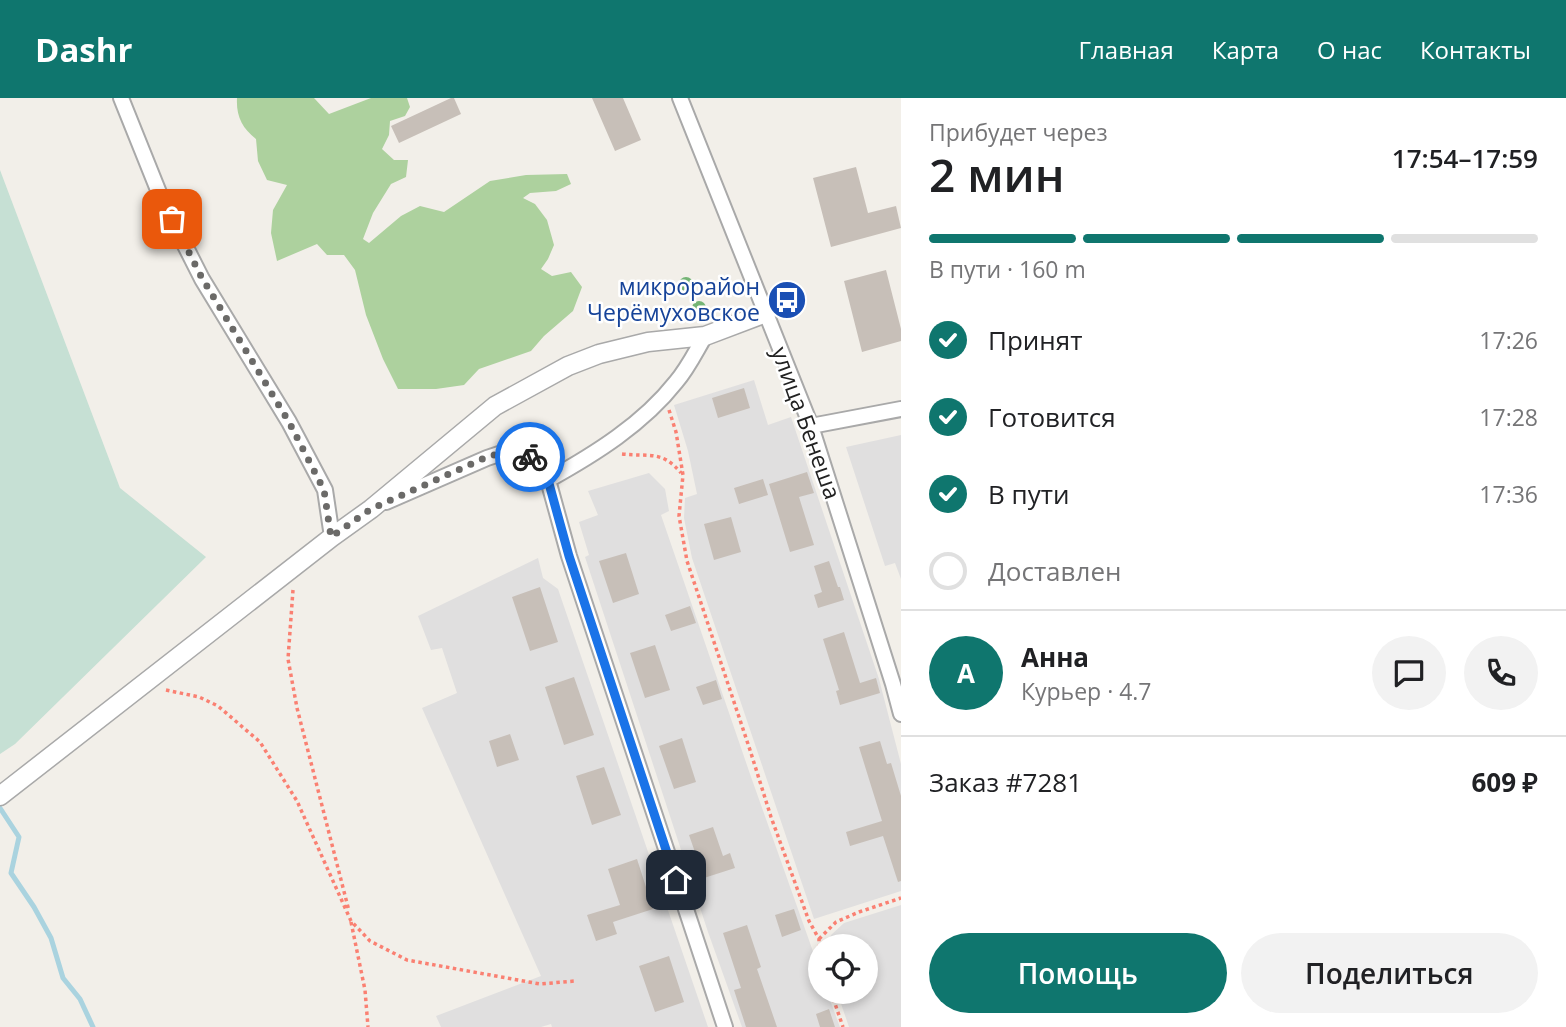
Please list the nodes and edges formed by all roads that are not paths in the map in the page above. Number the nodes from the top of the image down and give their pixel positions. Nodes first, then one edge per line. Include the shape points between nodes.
1 (121, 98) edge
2 (680, 98) edge
3 (766, 313) junction
4 (705, 336) junction
5 (901, 409) edge
6 (811, 426) junction
7 (548, 480) junction
8 (371, 509) junction
9 (331, 537) junction
10 (901, 714) edge
11 (0, 796) edge
12 (725, 1027) edge

1 - 9 street via 162,200 202,278 289,422 324,490
2 - 3 street, улица Бенеша
3 - 4 street
3 - 6 street, улица Бенеша
4 - 7 street via 677,381 627,429
4 - 8 street via 648,342 568,366 495,406
5 - 6 street
6 - 10 street, улица Бенеша
7 - 8 street via 536,460 514,449
7 - 12 street
8 - 9 street
9 - 11 street

